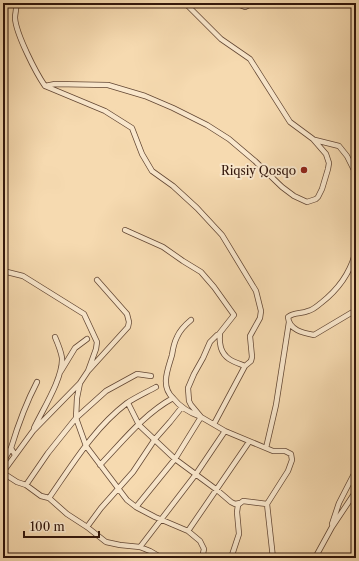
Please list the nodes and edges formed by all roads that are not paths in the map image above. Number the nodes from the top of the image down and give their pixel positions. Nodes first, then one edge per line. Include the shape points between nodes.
1 (16, 3) edge
2 (185, 3) edge
3 (235, 3) edge
4 (249, 3) edge
5 (45, 86) junction
6 (314, 139) junction
7 (356, 174) edge
8 (125, 230) dead end
9 (356, 250) edge
10 (3, 271) edge
11 (97, 280) dead end
12 (356, 310) edge
13 (191, 320) dead end
14 (289, 322) junction
15 (220, 334) junction
16 (55, 337) dead end
17 (87, 339) dead end
18 (246, 366) junction
19 (88, 371) junction
20 (60, 373) junction
21 (151, 376) dead end
22 (37, 382) dead end
23 (80, 383) junction
24 (156, 387) dead end
25 (173, 398) junction
26 (128, 403) junction
27 (182, 407) junction
28 (202, 417) junction
29 (76, 418) junction
30 (214, 424) junction
31 (139, 425) junction
32 (33, 431) junction
33 (225, 431) junction
34 (155, 439) junction
35 (249, 442) junction
36 (86, 446) junction
37 (11, 448) junction
38 (266, 448) junction
39 (15, 456) junction
40 (175, 459) junction
41 (3, 462) edge
42 (100, 465) junction
43 (356, 470) edge
44 (3, 473) edge
45 (196, 474) junction
46 (26, 485) junction
47 (118, 488) junction
48 (217, 490) junction
49 (356, 491) edge
50 (49, 498) junction
51 (240, 503) junction
52 (267, 504) junction
53 (136, 507) junction
54 (162, 520) junction
55 (87, 527) junction
56 (332, 527) junction
57 (188, 532) junction
58 (140, 547) junction
59 (162, 558) edge
60 (202, 558) edge
61 (231, 558) edge
62 (273, 558) edge
63 (316, 558) edge

1 - 5 street via 15,20 18,33 37,75
2 - 6 street via 220,38 250,59 290,122
3 - 4 street via 245,7
5 - 6 street via 108,85 173,108 229,139 288,192 307,202 318,197 329,163 326,154
5 - 18 street via 105,111 132,128 152,172 173,186 222,235 256,291 261,311 250,336 252,357
6 - 7 street via 339,146
8 - 15 street via 163,247 206,277 234,315
9 - 14 street via 349,271 331,295 308,312 291,314 288,316
10 - 19 street via 23,276 84,314 97,342
11 - 19 street via 127,314 129,322 128,327
12 - 14 street via 314,335 292,327
13 - 25 street via 174,343 166,374 165,384
14 - 38 street via 276,406
15 - 18 street via 226,358
15 - 28 street via 210,342 188,388 191,405
16 - 20 street via 62,359
17 - 20 street via 75,348
18 - 30 street
19 - 23 street
20 - 32 street
21 - 29 street via 137,374 106,391
22 - 37 street
23 - 29 street
23 - 32 street
24 - 26 street
25 - 27 street
25 - 31 street via 149,414
26 - 31 street
26 - 36 street via 104,424
27 - 28 street
27 - 34 street
28 - 30 street
28 - 40 street
29 - 36 street
29 - 46 street
30 - 33 street
31 - 34 street
31 - 42 street
32 - 39 street
33 - 35 street
33 - 45 street
34 - 40 street
34 - 47 street via 133,472
35 - 38 street
35 - 48 street
36 - 42 street
36 - 50 street
37 - 39 street
37 - 41 street
38 - 52 street via 288,452 292,457 288,471
39 - 44 street
40 - 45 street
40 - 53 street
42 - 47 street
43 - 56 street via 339,503
44 - 46 street
45 - 48 street
45 - 54 street
46 - 50 street via 41,496
47 - 53 street
47 - 55 street
48 - 51 street via 231,502
48 - 57 street
49 - 56 street
50 - 55 street
51 - 52 street via 242,501
51 - 61 street via 237,509 238,539
52 - 62 street
53 - 54 street
54 - 57 street
54 - 58 street
55 - 58 street via 106,542
56 - 63 street
57 - 60 street via 202,544
58 - 59 street

